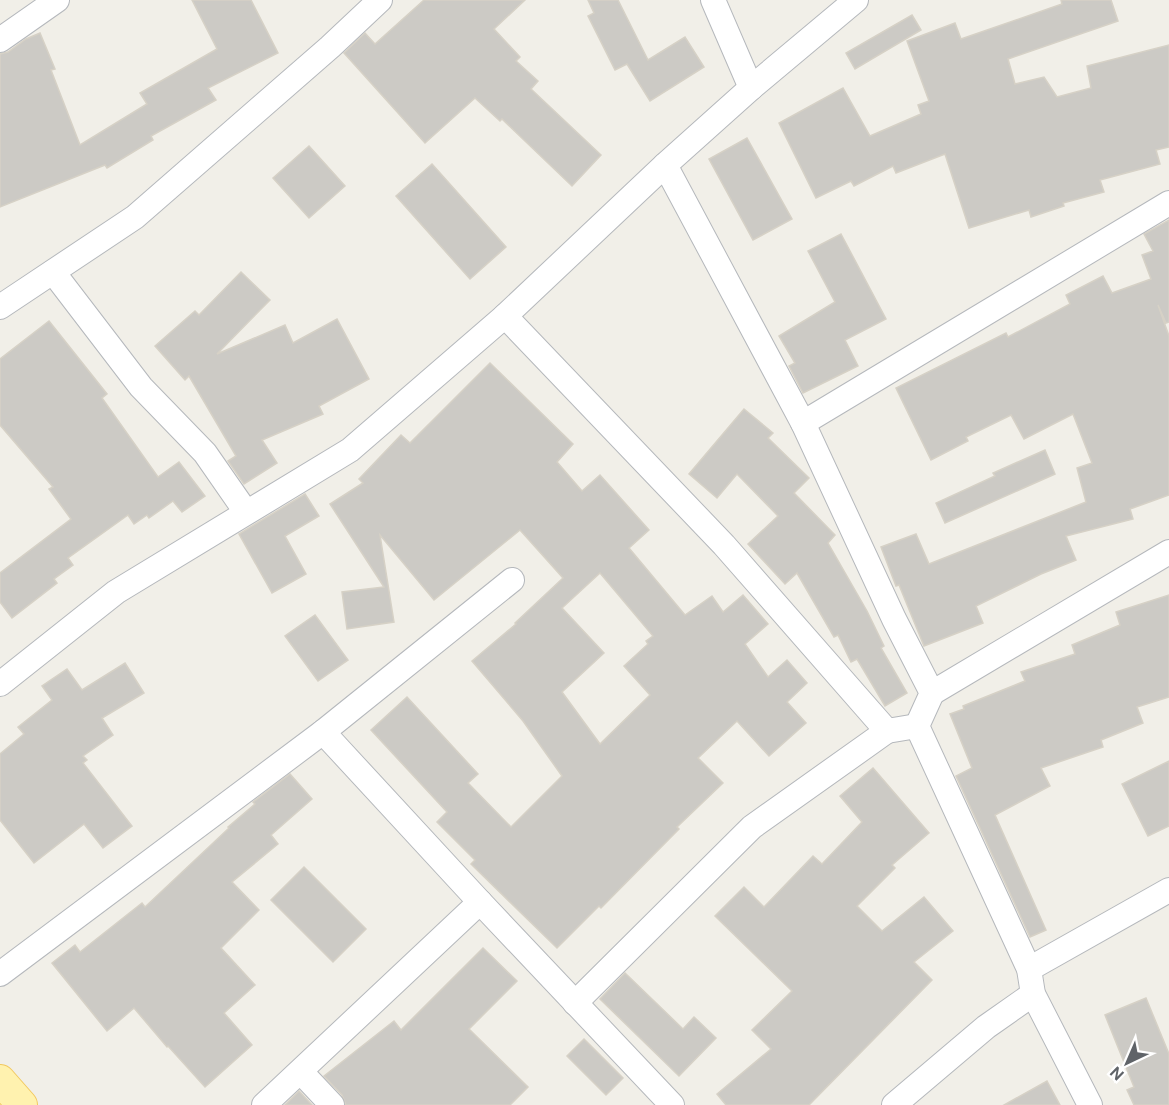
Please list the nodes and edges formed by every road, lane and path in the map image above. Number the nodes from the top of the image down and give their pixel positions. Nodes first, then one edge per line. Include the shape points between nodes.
1 (57, 0) edge
2 (380, 0) edge
3 (713, 0) edge
4 (856, 0) edge
5 (0, 40) edge
6 (751, 88) junction
7 (665, 165) junction
8 (1169, 203) edge
9 (53, 272) junction
10 (0, 308) edge
11 (505, 316) junction
12 (803, 423) junction
13 (246, 512) junction
14 (1169, 552) edge
15 (512, 580) dead end
16 (0, 684) edge
17 (932, 693) junction
18 (917, 726) junction
19 (887, 731) junction
20 (323, 732) junction
21 (1169, 890) edge
22 (480, 902) junction
23 (1029, 969) junction
24 (0, 974) edge
25 (1033, 994) junction
26 (575, 1003) junction
27 (301, 1072) junction
28 (0, 1080) edge
29 (22, 1105) edge
30 (264, 1105) edge
31 (332, 1105) edge
32 (672, 1105) edge
33 (894, 1105) edge
34 (1090, 1105) edge

1 - 5 street
2 - 9 street via 135,217
3 - 6 street
4 - 6 street
6 - 7 street
7 - 11 street
7 - 12 street
8 - 12 street
9 - 10 street
9 - 13 street via 141,387 205,453
11 - 13 street via 350,450
11 - 19 street via 724,545
12 - 17 street
13 - 16 street via 116,592
14 - 17 street
15 - 20 street
17 - 18 street
18 - 19 street
18 - 23 street
19 - 26 street via 752,827
20 - 22 street
20 - 24 street
21 - 23 street
22 - 26 street
22 - 27 street
23 - 25 street
25 - 33 street via 986,1027
25 - 34 street
26 - 32 street
27 - 30 street
27 - 31 street
28 - 29 main road

